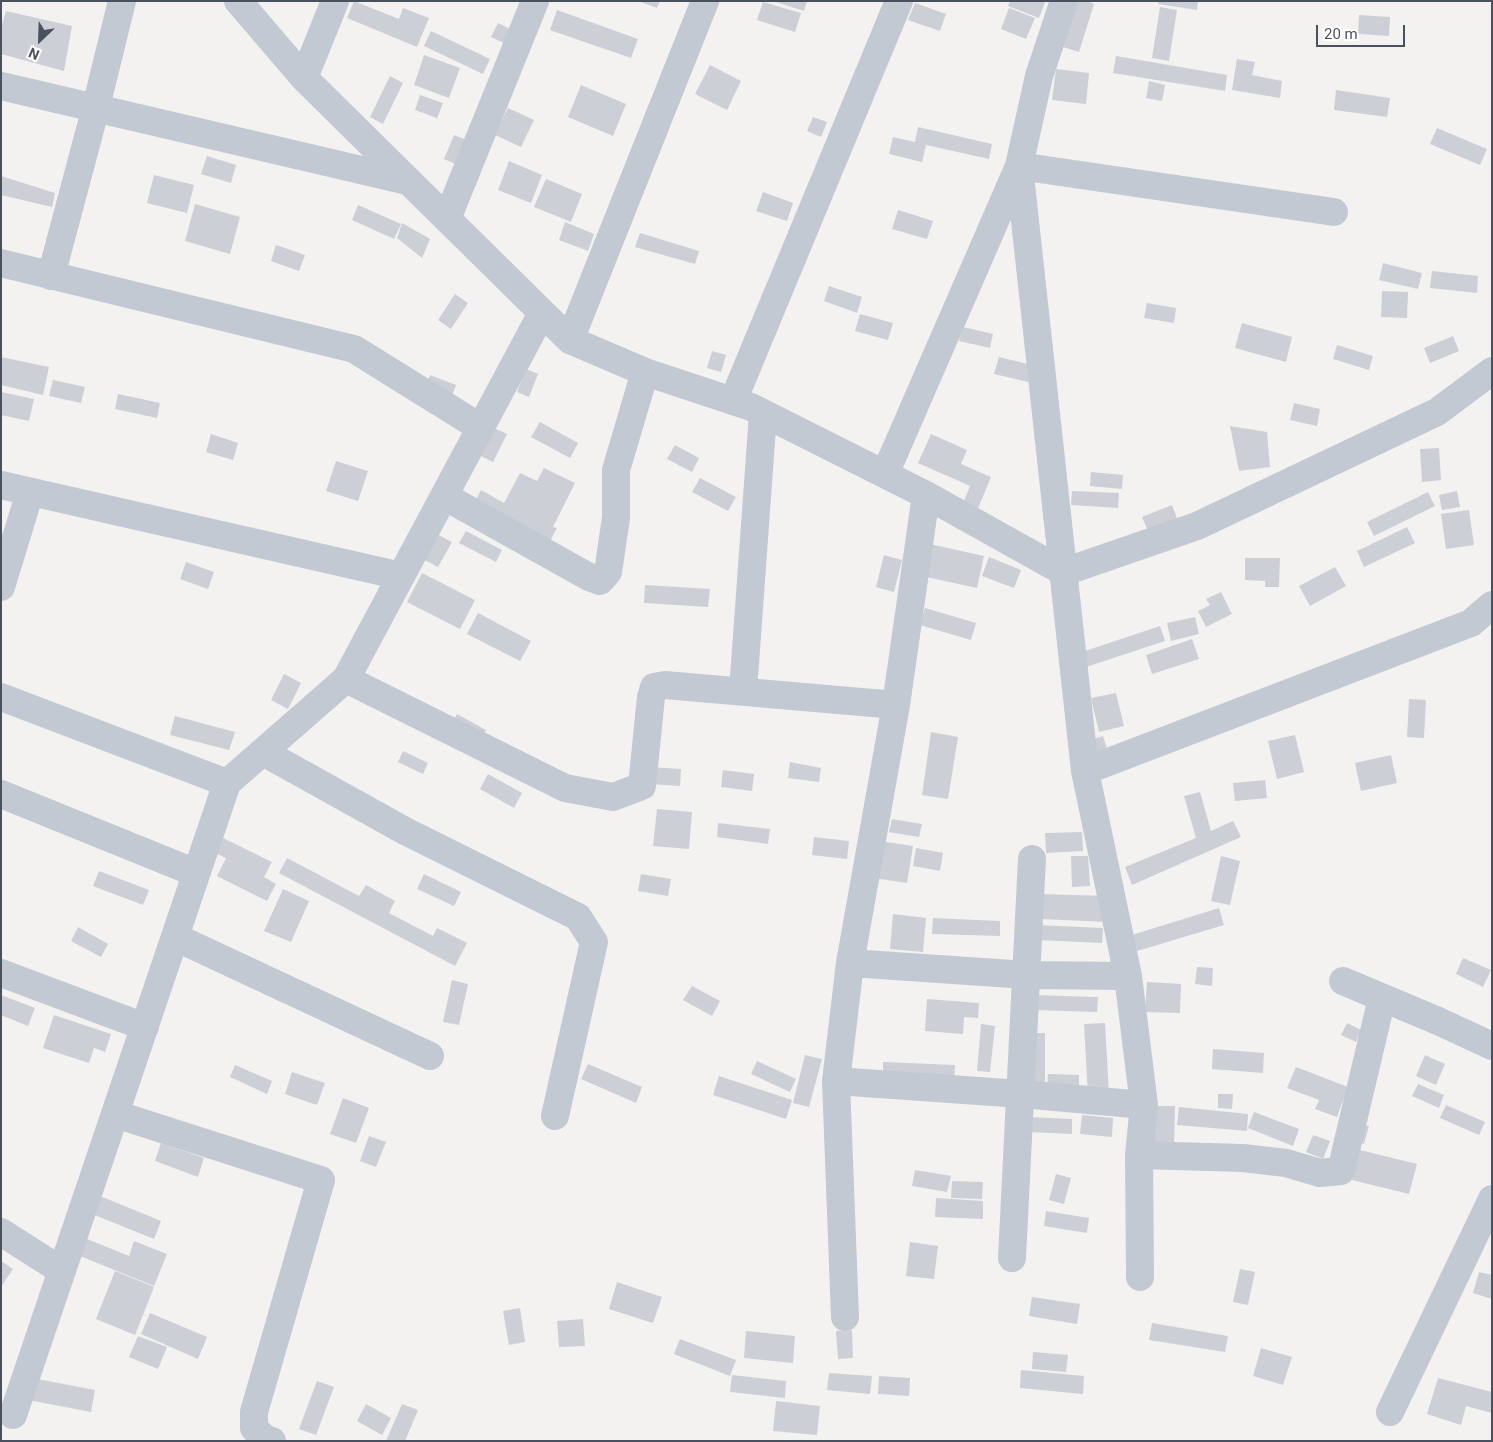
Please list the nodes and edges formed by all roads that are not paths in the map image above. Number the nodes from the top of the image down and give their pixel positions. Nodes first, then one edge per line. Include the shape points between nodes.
1 (122, 1) edge
2 (238, 1) edge
3 (336, 1) edge
4 (535, 1) edge
5 (705, 1) edge
6 (899, 1) edge
7 (1064, 1) edge
8 (304, 78) junction
9 (1, 86) edge
10 (96, 107) junction
11 (1019, 166) junction
12 (408, 181) junction
13 (1334, 212) dead end
14 (446, 219) junction
15 (1, 264) edge
16 (51, 276) junction
17 (542, 313) junction
18 (570, 340) junction
19 (1492, 371) edge
20 (644, 372) junction
21 (734, 401) junction
22 (763, 414) junction
23 (481, 428) junction
24 (885, 474) junction
25 (1, 485) edge
26 (30, 492) junction
27 (926, 495) junction
28 (444, 496) junction
29 (1064, 572) junction
30 (401, 576) junction
31 (1, 587) edge
32 (1492, 605) edge
33 (346, 679) junction
34 (743, 691) junction
35 (1, 697) edge
36 (896, 705) junction
37 (263, 752) junction
38 (1084, 771) junction
39 (227, 783) junction
40 (1, 794) edge
41 (1032, 859) dead end
42 (196, 873) junction
43 (175, 937) junction
44 (850, 963) junction
45 (1, 973) edge
46 (1027, 974) junction
47 (1128, 976) junction
48 (1343, 981) dead end
49 (1382, 998) junction
50 (145, 1027) junction
51 (1492, 1046) edge
52 (430, 1056) dead end
53 (836, 1080) junction
54 (1021, 1094) junction
55 (1144, 1105) junction
56 (115, 1114) junction
57 (555, 1116) dead end
58 (1139, 1155) junction
59 (1492, 1199) edge
60 (1, 1232) edge
61 (1012, 1258) dead end
62 (62, 1271) junction
63 (1140, 1277) dead end
64 (845, 1318) dead end
65 (1390, 1412) dead end
66 (13, 1415) dead end
67 (272, 1441) edge

1 - 10 street
2 - 8 street
3 - 8 street
4 - 14 street
5 - 18 street
6 - 21 street
7 - 11 street via 1039,76
8 - 12 street
9 - 10 street
10 - 12 street
10 - 16 street
11 - 13 street
11 - 24 street
11 - 29 street
12 - 14 street
14 - 17 street
15 - 16 street
16 - 23 street via 354,349
17 - 18 street
17 - 23 street
18 - 20 street
19 - 29 street via 1437,412 1206,522
20 - 21 street
20 - 28 street via 616,470 616,518 608,572 600,581
21 - 22 street
22 - 24 street
22 - 34 street
23 - 28 street
24 - 27 street
25 - 26 street
26 - 30 street
26 - 31 street
27 - 29 street
27 - 36 street
28 - 30 street
29 - 38 street
30 - 33 street
32 - 38 street via 1471,623
33 - 34 street via 565,788 614,797 642,786 654,687 665,684
33 - 37 street
34 - 36 street
35 - 39 street
36 - 44 street
37 - 39 street
37 - 57 street via 405,831 578,916 594,942
38 - 47 street
39 - 42 street
40 - 42 street
41 - 46 street
42 - 43 street
43 - 50 street
43 - 52 street
44 - 46 street
44 - 53 street
45 - 50 street
46 - 47 street
46 - 54 street
47 - 55 street
48 - 49 street
49 - 51 street
49 - 58 street via 1341,1171 1320,1173 1286,1163 1243,1158
50 - 56 street
53 - 54 street
53 - 64 street
54 - 55 street
54 - 61 street
55 - 58 street
56 - 62 street
56 - 67 street via 321,1180 254,1412 254,1428
58 - 63 street
59 - 65 street
60 - 62 street
62 - 66 street

